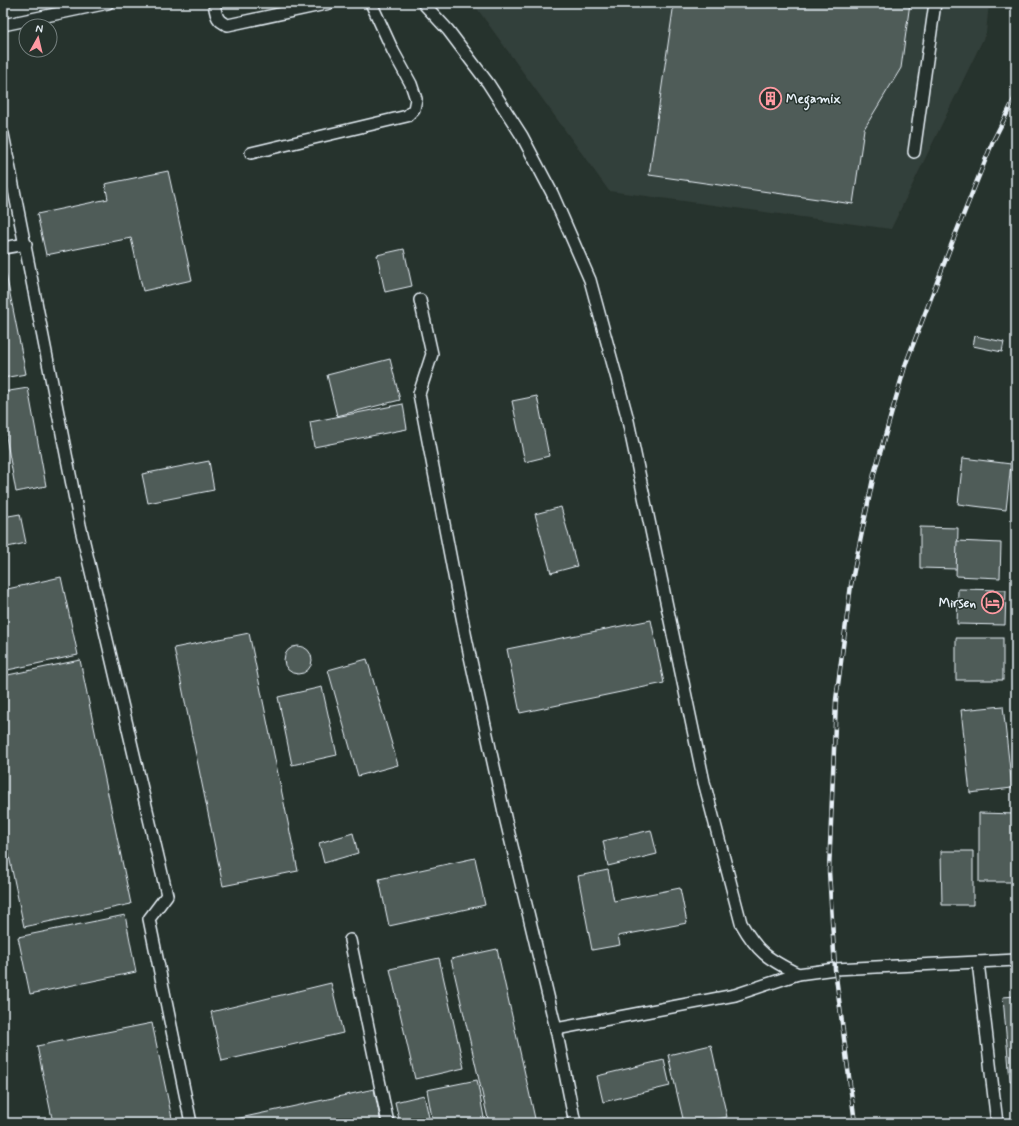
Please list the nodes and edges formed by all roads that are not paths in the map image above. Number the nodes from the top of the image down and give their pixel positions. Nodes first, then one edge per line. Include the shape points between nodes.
1 (108, 3) edge
2 (214, 3) edge
3 (330, 3) edge
4 (371, 3) edge
5 (423, 3) edge
6 (935, 3) edge
7 (3, 25) edge
8 (3, 134) edge
9 (914, 152) dead end
10 (250, 154) dead end
11 (26, 244) junction
12 (3, 248) edge
13 (420, 300) dead end
14 (350, 940) dead end
15 (1016, 960) edge
16 (978, 962) junction
17 (798, 974) junction
18 (556, 1029) junction
19 (191, 1123) edge
20 (388, 1123) edge
21 (575, 1123) edge
22 (997, 1123) edge

1 - 7 lane
2 - 3 lane via 217,18 221,23 228,25
4 - 10 lane via 411,84 416,99 414,109 407,116
5 - 17 lane via 448,30 488,83 522,136 552,193 590,280 628,416 704,782 741,923 753,944 770,960
6 - 9 lane
8 - 11 lane
11 - 12 lane
11 - 19 lane via 80,525 167,895 149,919
13 - 18 lane via 432,354 419,394 468,646 505,817
14 - 20 lane
15 - 16 lane
16 - 17 lane via 835,969
16 - 22 lane
17 - 18 lane via 735,995
18 - 21 lane

